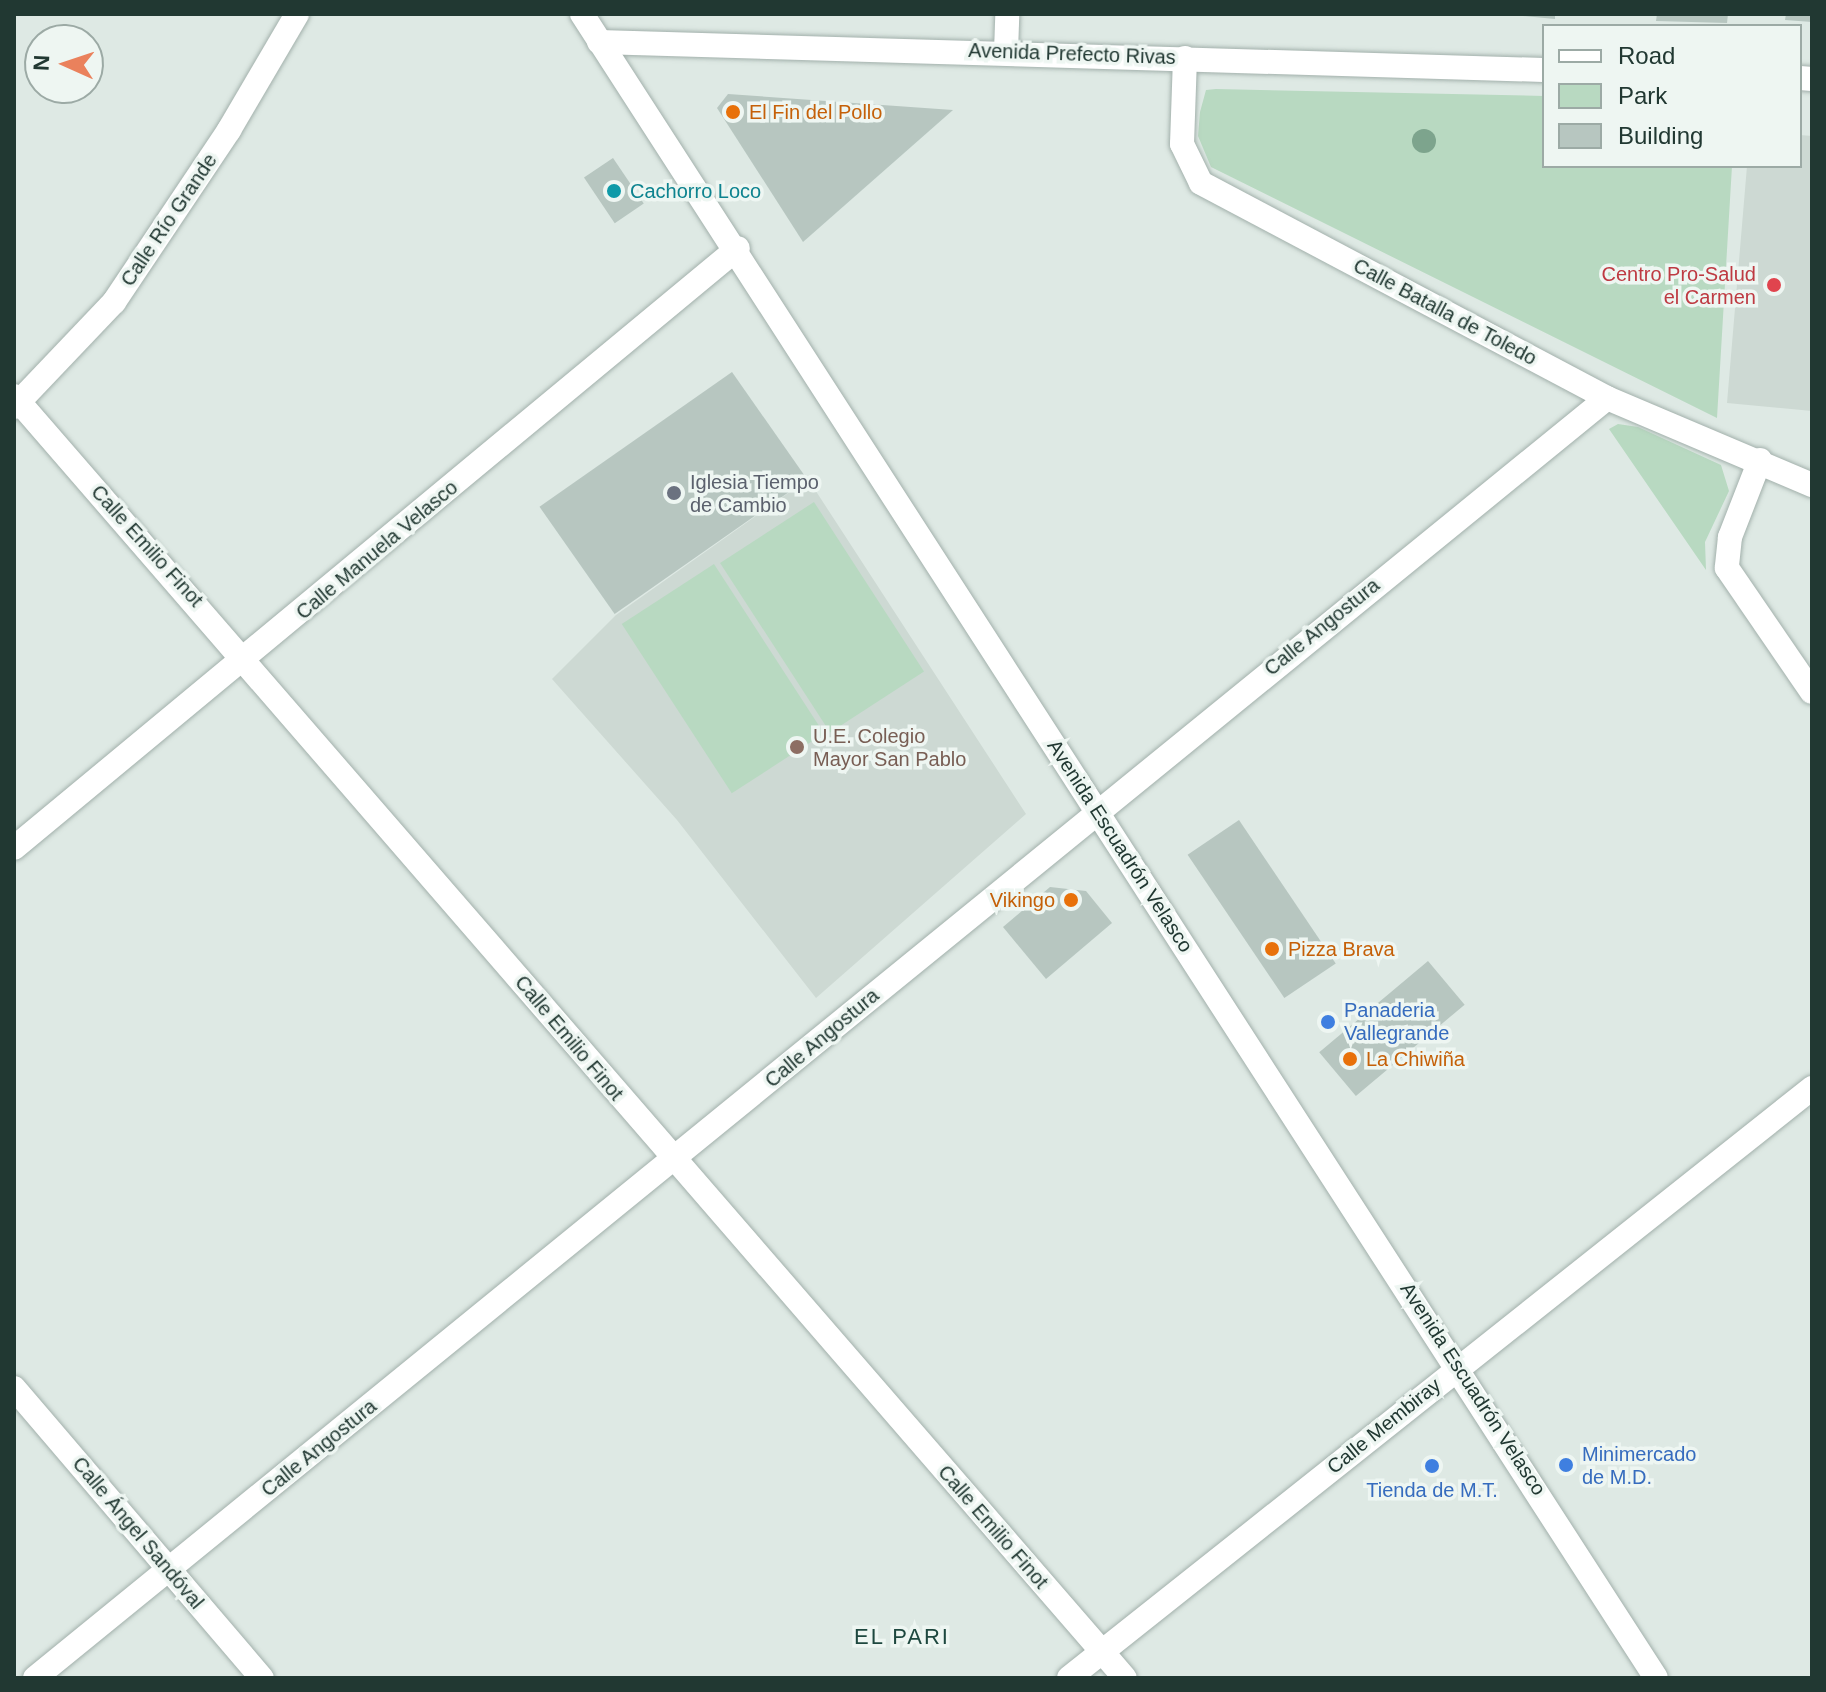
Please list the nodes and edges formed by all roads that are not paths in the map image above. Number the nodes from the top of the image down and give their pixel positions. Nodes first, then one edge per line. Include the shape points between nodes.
1 (297, 14) edge
2 (582, 14) edge
3 (1007, 14) edge
4 (599, 42) junction
5 (1006, 52) junction
6 (1185, 58) junction
7 (1542, 70) edge
8 (738, 248) junction
9 (1607, 398) junction
10 (16, 402) edge
11 (1760, 460) junction
12 (1812, 485) edge
13 (247, 659) junction
14 (1812, 692) edge
15 (1095, 809) junction
16 (14, 848) edge
17 (1812, 1088) edge
18 (674, 1162) junction
19 (1459, 1366) junction
20 (14, 1388) edge
21 (169, 1569) junction
22 (1102, 1651) junction
23 (35, 1678) edge
24 (262, 1678) edge
25 (1069, 1678) edge
26 (1125, 1678) edge
27 (1656, 1678) edge

1 - 10 street, Calle Río Grande via 229,130 114,302
2 - 4 street, Avenida Escuadrón Velasco
3 - 5 street
4 - 5 street, Avenida Prefecto Rivas
4 - 8 street, Avenida Escuadrón Velasco
5 - 6 street, Avenida Prefecto Rivas
6 - 7 street, Avenida Prefecto Rivas
6 - 9 street, Calle Batalla de Toledo via 1182,144 1201,183
8 - 13 street, Calle Manuela Velasco
8 - 15 street, Avenida Escuadrón Velasco
9 - 11 street, Calle Batalla de Toledo
9 - 15 street, Calle Angostura
10 - 13 street, Calle Emilio Finot
11 - 12 street, Calle Batalla de Toledo
11 - 14 street via 1730,537 1727,568
13 - 16 street, Calle Manuela Velasco
13 - 18 street, Calle Emilio Finot
15 - 18 street, Calle Angostura
15 - 19 street, Avenida Escuadrón Velasco
17 - 19 street, Calle Membiray
18 - 21 street, Calle Angostura
18 - 22 street, Calle Emilio Finot
19 - 22 street, Calle Membiray
19 - 27 street, Avenida Escuadrón Velasco
20 - 21 street, Calle Ángel Sandóval
21 - 23 street, Calle Angostura
21 - 24 street, Calle Ángel Sandóval
22 - 25 street, Calle Membiray
22 - 26 street, Calle Emilio Finot

